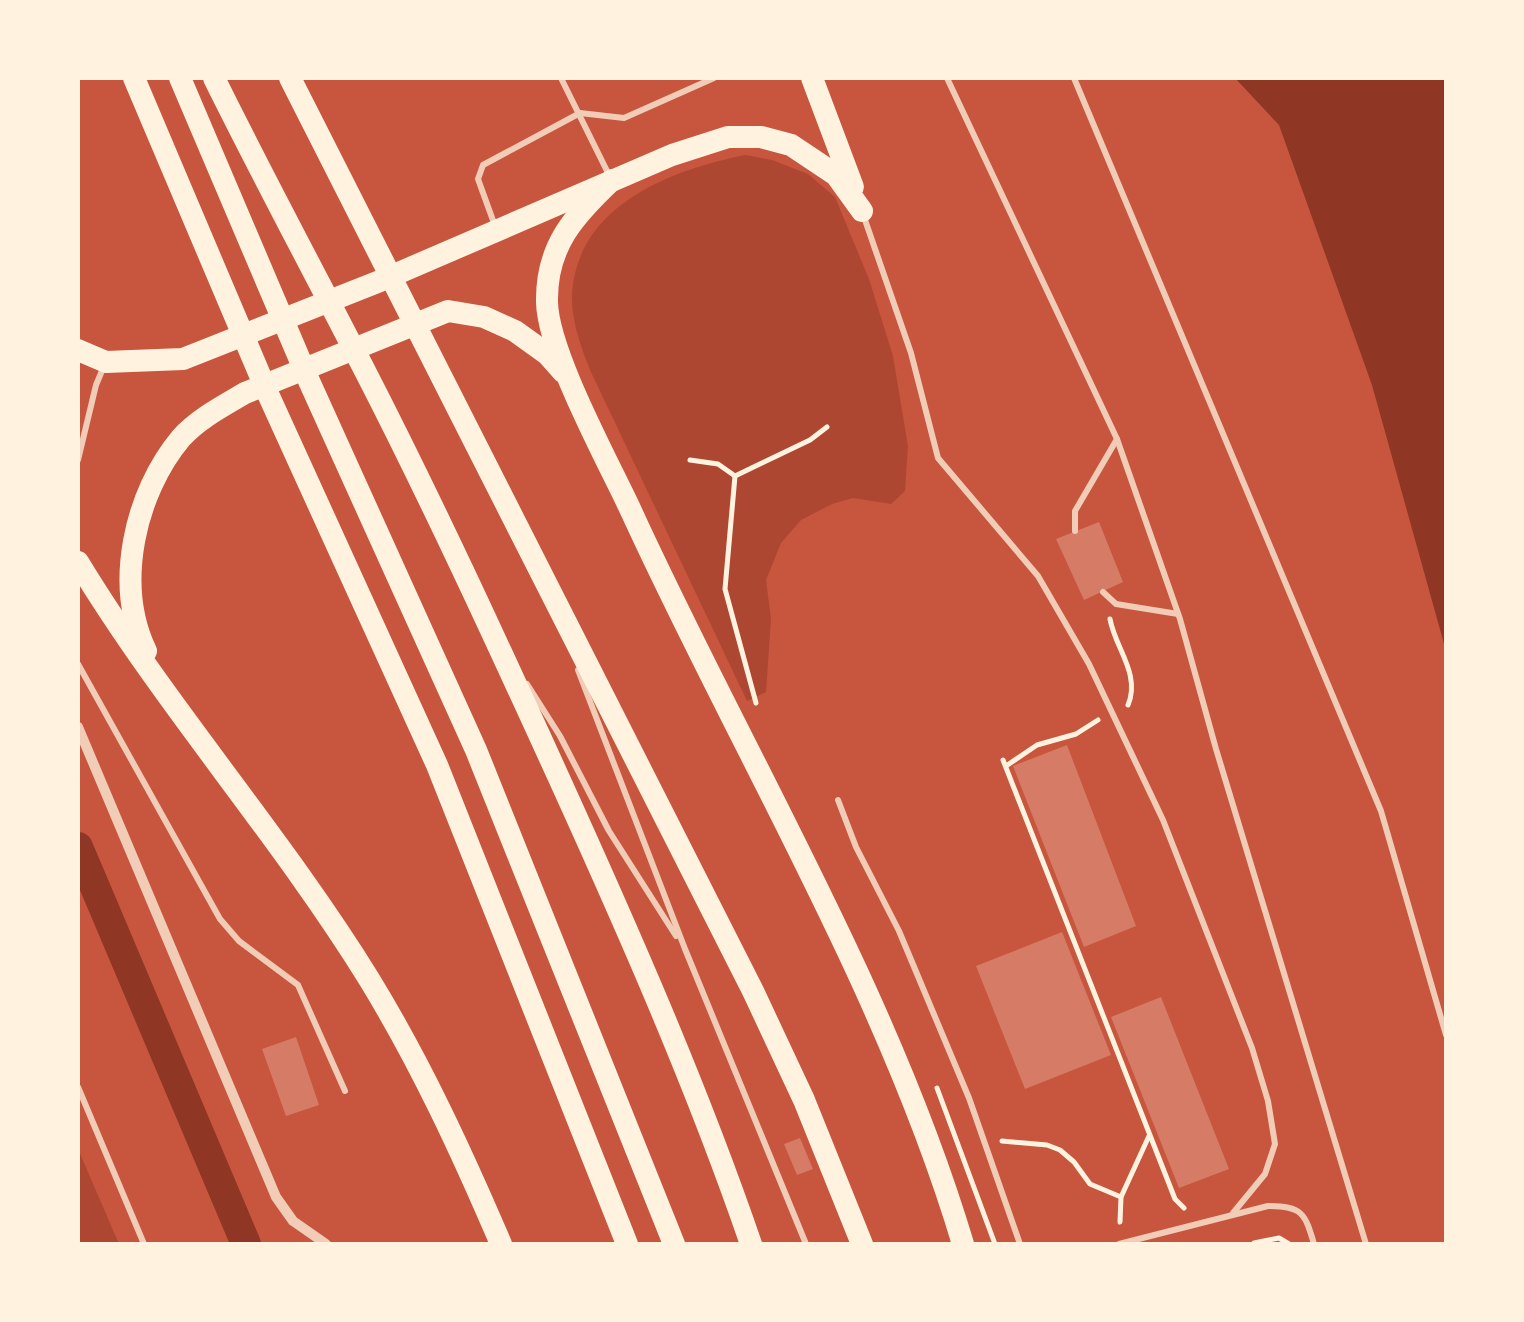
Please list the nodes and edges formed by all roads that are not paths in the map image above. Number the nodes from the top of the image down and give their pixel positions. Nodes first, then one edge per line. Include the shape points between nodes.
1 (134, 78) edge
2 (180, 78) edge
3 (214, 78) edge
4 (290, 78) edge
5 (561, 78) edge
6 (714, 78) edge
7 (812, 78) edge
8 (947, 78) edge
9 (1074, 78) edge
10 (580, 113) junction
11 (612, 180) junction
12 (862, 211) junction
13 (497, 230) junction
14 (78, 350) edge
15 (106, 362) junction
16 (573, 384) junction
17 (1117, 439) junction
18 (78, 460) edge
19 (1075, 531) dead end
20 (78, 562) edge
21 (1103, 592) dead end
22 (550, 594) junction
23 (1178, 614) junction
24 (491, 628) junction
25 (78, 664) edge
26 (169, 699) junction
27 (78, 728) edge
28 (838, 800) dead end
29 (685, 949) junction
30 (1446, 1035) edge
31 (78, 1088) edge
32 (345, 1092) dead end
33 (1233, 1213) junction
34 (144, 1244) edge
35 (326, 1244) edge
36 (501, 1244) edge
37 (627, 1244) edge
38 (674, 1244) edge
39 (751, 1244) edge
40 (806, 1244) edge
41 (862, 1244) edge
42 (963, 1244) edge
43 (1020, 1244) edge
44 (1118, 1244) edge
45 (1314, 1244) edge
46 (1366, 1244) edge

1 - 37 highway via 437,765
2 - 38 highway via 308,381 476,750
3 - 24 highway
4 - 22 highway
5 - 10 lane
6 - 10 lane via 624,118
7 - 12 highway
8 - 17 lane
9 - 30 lane via 1381,811
10 - 11 lane
10 - 13 lane via 483,165 478,179
11 - 12 highway via 707,142 761,137 817,160
11 - 13 highway
11 - 16 highway via 576,214 548,277 547,306
12 - 33 lane via 911,353 938,458 1038,576 1089,664 1170,836 1252,1048 1275,1144 1265,1174
13 - 15 highway via 183,359
14 - 15 highway
15 - 18 lane
16 - 26 highway via 548,354 515,331 448,311 245,393 196,425 146,496 133,558 135,621
16 - 42 highway via 866,992
17 - 19 lane via 1074,511
17 - 23 lane
20 - 26 highway
21 - 23 lane via 1116,604
22 - 29 lane
22 - 41 highway via 752,991
23 - 46 lane
24 - 29 lane
24 - 39 highway via 706,1114
25 - 32 lane via 220,920 298,985
26 - 36 highway via 369,979 447,1119
27 - 35 street via 276,1198 293,1221
28 - 43 lane via 969,1098
29 - 40 lane
31 - 34 lane
33 - 44 lane
33 - 45 lane via 1294,1208

